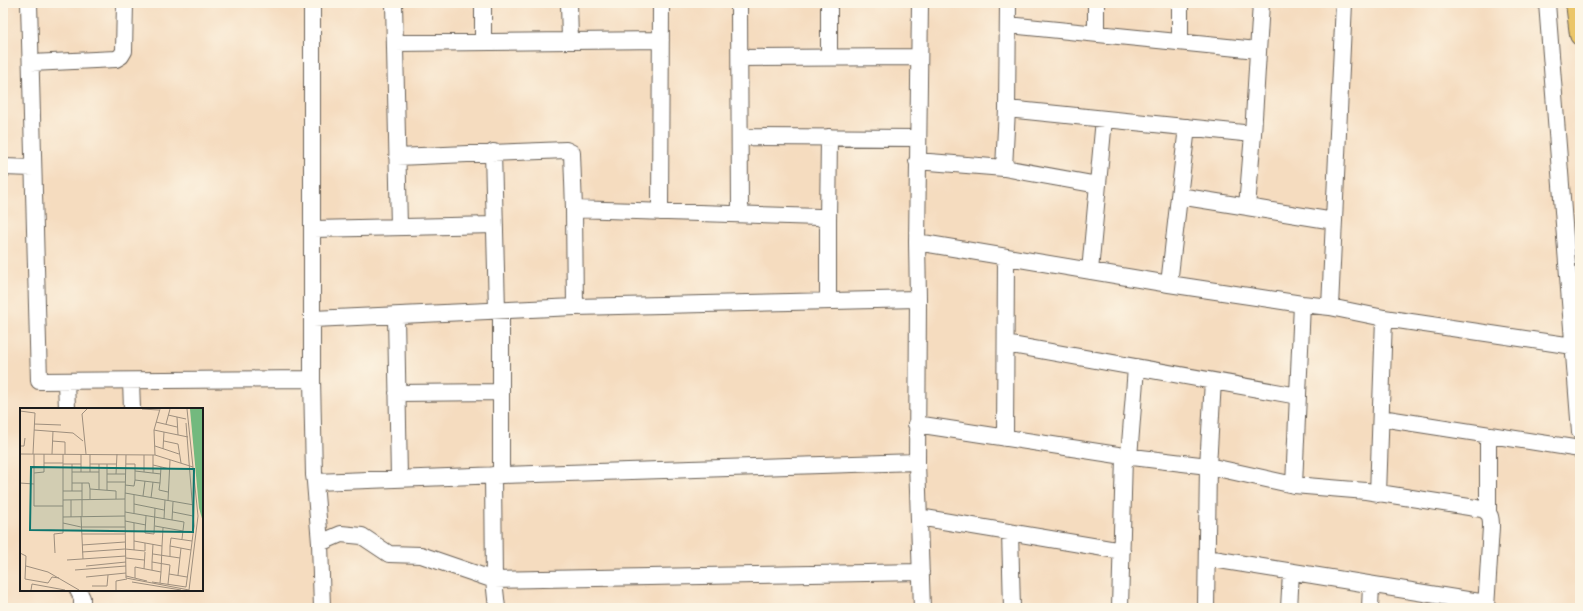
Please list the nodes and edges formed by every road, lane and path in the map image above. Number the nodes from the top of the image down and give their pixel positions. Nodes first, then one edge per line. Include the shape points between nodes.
1 (29, 3) edge
2 (124, 3) edge
3 (312, 3) edge
4 (394, 3) edge
5 (483, 3) edge
6 (569, 3) edge
7 (661, 3) edge
8 (740, 3) edge
9 (829, 3) edge
10 (920, 3) edge
11 (1008, 3) edge
12 (1096, 3) edge
13 (1180, 3) edge
14 (1261, 3) edge
15 (1344, 3) edge
16 (1547, 3) edge
17 (1576, 3) edge
18 (1008, 25) junction
19 (1096, 34) junction
20 (1580, 35) edge
21 (570, 40) junction
22 (661, 40) junction
23 (483, 42) junction
24 (1180, 42) junction
25 (395, 43) junction
26 (1257, 50) junction
27 (919, 57) junction
28 (740, 58) junction
29 (829, 58) junction
30 (31, 63) junction
31 (1008, 109) junction
32 (1104, 119) junction
33 (1187, 128) junction
34 (1253, 134) junction
35 (740, 137) junction
36 (829, 137) junction
37 (918, 138) junction
38 (493, 152) junction
39 (397, 157) junction
40 (917, 162) junction
41 (3, 167) edge
42 (33, 168) junction
43 (1004, 168) junction
44 (1098, 185) junction
45 (1179, 196) junction
46 (1248, 207) junction
47 (574, 209) junction
48 (660, 212) junction
49 (740, 214) junction
50 (1334, 221) junction
51 (828, 222) junction
52 (495, 225) junction
53 (399, 227) junction
54 (313, 229) junction
55 (916, 242) junction
56 (1006, 257) junction
57 (1090, 271) junction
58 (1169, 284) junction
59 (918, 299) junction
60 (828, 300) junction
61 (1302, 304) junction
62 (575, 307) junction
63 (1330, 307) junction
64 (499, 310) junction
65 (396, 316) junction
66 (1384, 318) junction
67 (313, 319) junction
68 (1006, 344) junction
69 (1577, 347) edge
70 (1136, 368) junction
71 (312, 379) junction
72 (132, 380) junction
73 (66, 381) junction
74 (1213, 381) junction
75 (501, 392) junction
76 (397, 393) junction
77 (1298, 396) junction
78 (66, 408) edge
79 (132, 408) edge
80 (1380, 418) junction
81 (916, 424) junction
82 (1580, 432) edge
83 (1488, 435) junction
84 (1005, 438) junction
85 (1580, 449) edge
86 (1127, 457) junction
87 (917, 462) junction
88 (1208, 466) junction
89 (497, 475) junction
90 (400, 478) junction
91 (315, 482) junction
92 (1294, 485) junction
93 (1378, 494) junction
94 (1488, 512) junction
95 (919, 517) junction
96 (1010, 532) junction
97 (320, 543) junction
98 (1122, 551) junction
99 (1207, 558) junction
100 (921, 572) junction
101 (1291, 572) junction
102 (494, 580) junction
103 (1371, 584) junction
104 (78, 591) edge
105 (1486, 606) edge
106 (82, 608) edge
107 (322, 608) edge
108 (497, 608) edge
109 (922, 608) edge
110 (1012, 608) edge
111 (1120, 608) edge
112 (1206, 608) edge
113 (1289, 608) edge
114 (1370, 608) edge

1 - 30 street
2 - 30 street via 124,52 121,56 116,59
3 - 54 street
4 - 25 street
5 - 23 street
6 - 21 street
7 - 22 street
8 - 28 street
9 - 29 street
10 - 27 street
11 - 18 street
12 - 19 street
13 - 24 street
14 - 26 street
15 - 50 street
16 - 69 street
17 - 20 main road
18 - 19 street
18 - 31 street
19 - 24 street
21 - 22 street
21 - 23 street
22 - 48 street
23 - 25 street
24 - 26 street
25 - 39 street
26 - 34 street
27 - 29 street
27 - 37 street
28 - 29 street
28 - 35 street
30 - 42 street
31 - 32 street
31 - 43 street
32 - 33 street
32 - 44 street
33 - 34 street
33 - 45 street
34 - 46 street
35 - 36 street
35 - 49 street
36 - 37 street
36 - 51 street
37 - 40 street
38 - 39 street
38 - 47 street via 566,150 572,153
38 - 52 street
39 - 53 street
40 - 43 street
40 - 55 street
41 - 42 street
42 - 73 street via 39,381
43 - 44 street
44 - 57 street
45 - 46 street
45 - 58 street
46 - 50 street
47 - 48 street
47 - 62 street
48 - 49 street
49 - 51 street via 819,217
50 - 63 street
51 - 60 street
52 - 53 street
52 - 64 street
53 - 54 street
54 - 67 street
55 - 56 street
55 - 59 street
56 - 57 street
56 - 68 street
57 - 58 street
58 - 61 street
59 - 60 street
59 - 81 street
60 - 62 street
61 - 63 street
61 - 77 street
62 - 64 street
63 - 66 street
64 - 65 street
64 - 75 street
65 - 67 street
65 - 76 street
66 - 69 street
66 - 80 street
67 - 71 street
68 - 70 street
68 - 84 street
69 - 82 street
70 - 74 street
70 - 86 street
71 - 72 street
71 - 91 street
72 - 73 street
72 - 79 street
73 - 78 street
74 - 77 street
74 - 88 street
75 - 76 street
75 - 89 street
76 - 90 street
77 - 92 street
80 - 83 street
80 - 93 street
81 - 84 street
81 - 87 street
83 - 85 street
83 - 94 street
84 - 86 street
86 - 88 street
86 - 98 street
87 - 89 street
87 - 95 street
88 - 92 street
88 - 99 street
89 - 90 street
89 - 102 street
90 - 91 street
91 - 97 street
92 - 93 street
93 - 94 street
94 - 105 street via 1491,527
95 - 96 street
95 - 100 street
96 - 98 street
96 - 110 street
97 - 102 street via 341,534 362,536 389,554 421,554
97 - 107 street
98 - 111 street
99 - 101 street
99 - 112 street
100 - 102 street
100 - 109 street
101 - 103 street
101 - 113 street
102 - 108 street
103 - 105 street
103 - 114 street
104 - 106 street via 82,598

